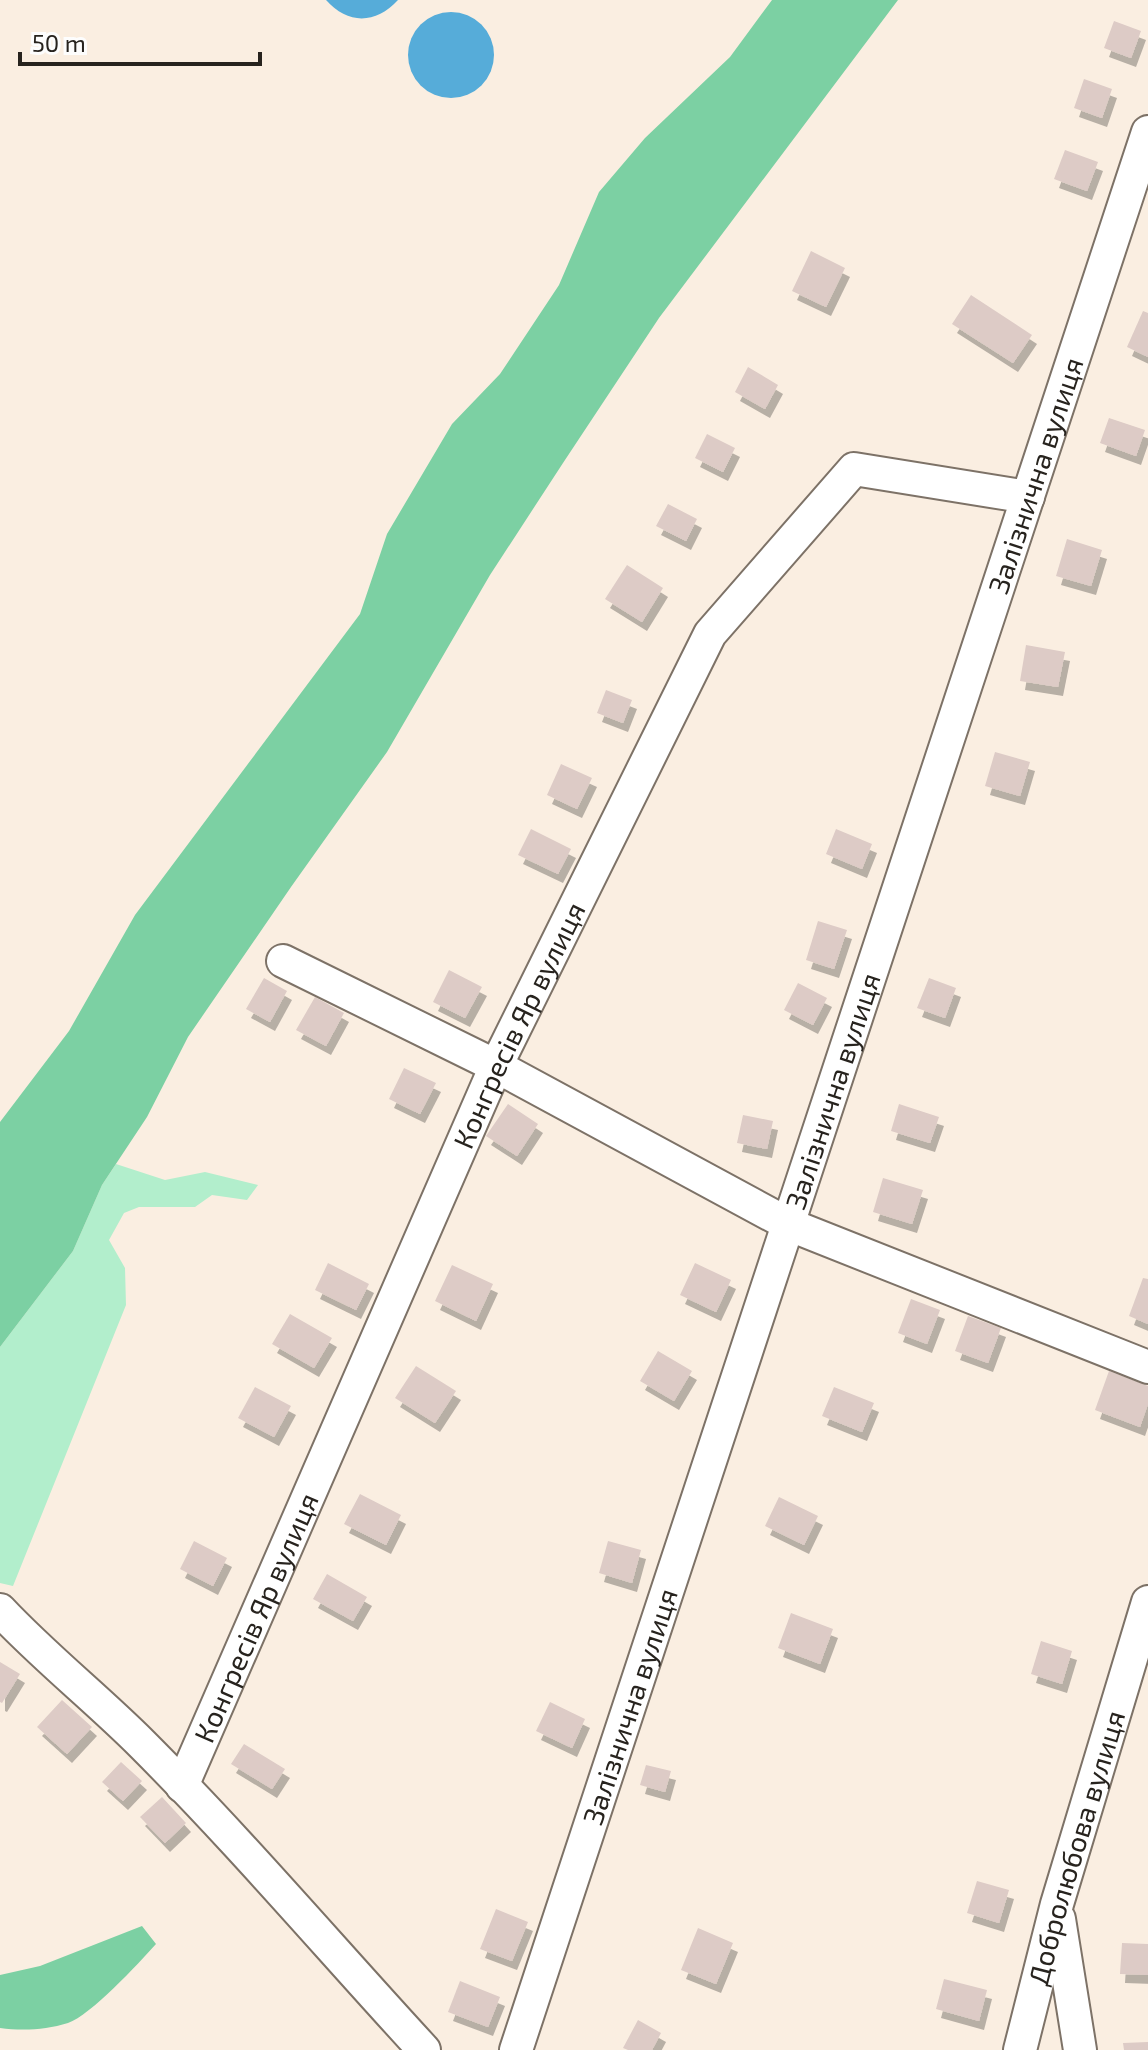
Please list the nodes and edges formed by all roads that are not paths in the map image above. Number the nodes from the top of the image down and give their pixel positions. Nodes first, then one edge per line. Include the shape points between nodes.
1 (1148, 132) edge
2 (1028, 497) junction
3 (283, 961) dead end
4 (496, 1066) junction
5 (790, 1225) junction
6 (1148, 1367) edge
7 (1148, 1602) edge
8 (0, 1610) edge
9 (182, 1786) junction
10 (1057, 1904) junction
11 (424, 2050) edge
12 (516, 2050) edge
13 (1020, 2050) edge
14 (1080, 2050) edge

1 - 2 street, Залізнична вулиця
2 - 4 street, Конгресів Яр вулиця via 854,469 710,634
2 - 5 street, Залізнична вулиця
3 - 4 street
4 - 5 street
4 - 9 street, Конгресів Яр вулиця
5 - 6 street
5 - 12 street, Залізнична вулиця
7 - 10 street, Добролюбова вулиця
8 - 9 street
9 - 11 street
10 - 13 street, Добролюбова вулиця
10 - 14 street

